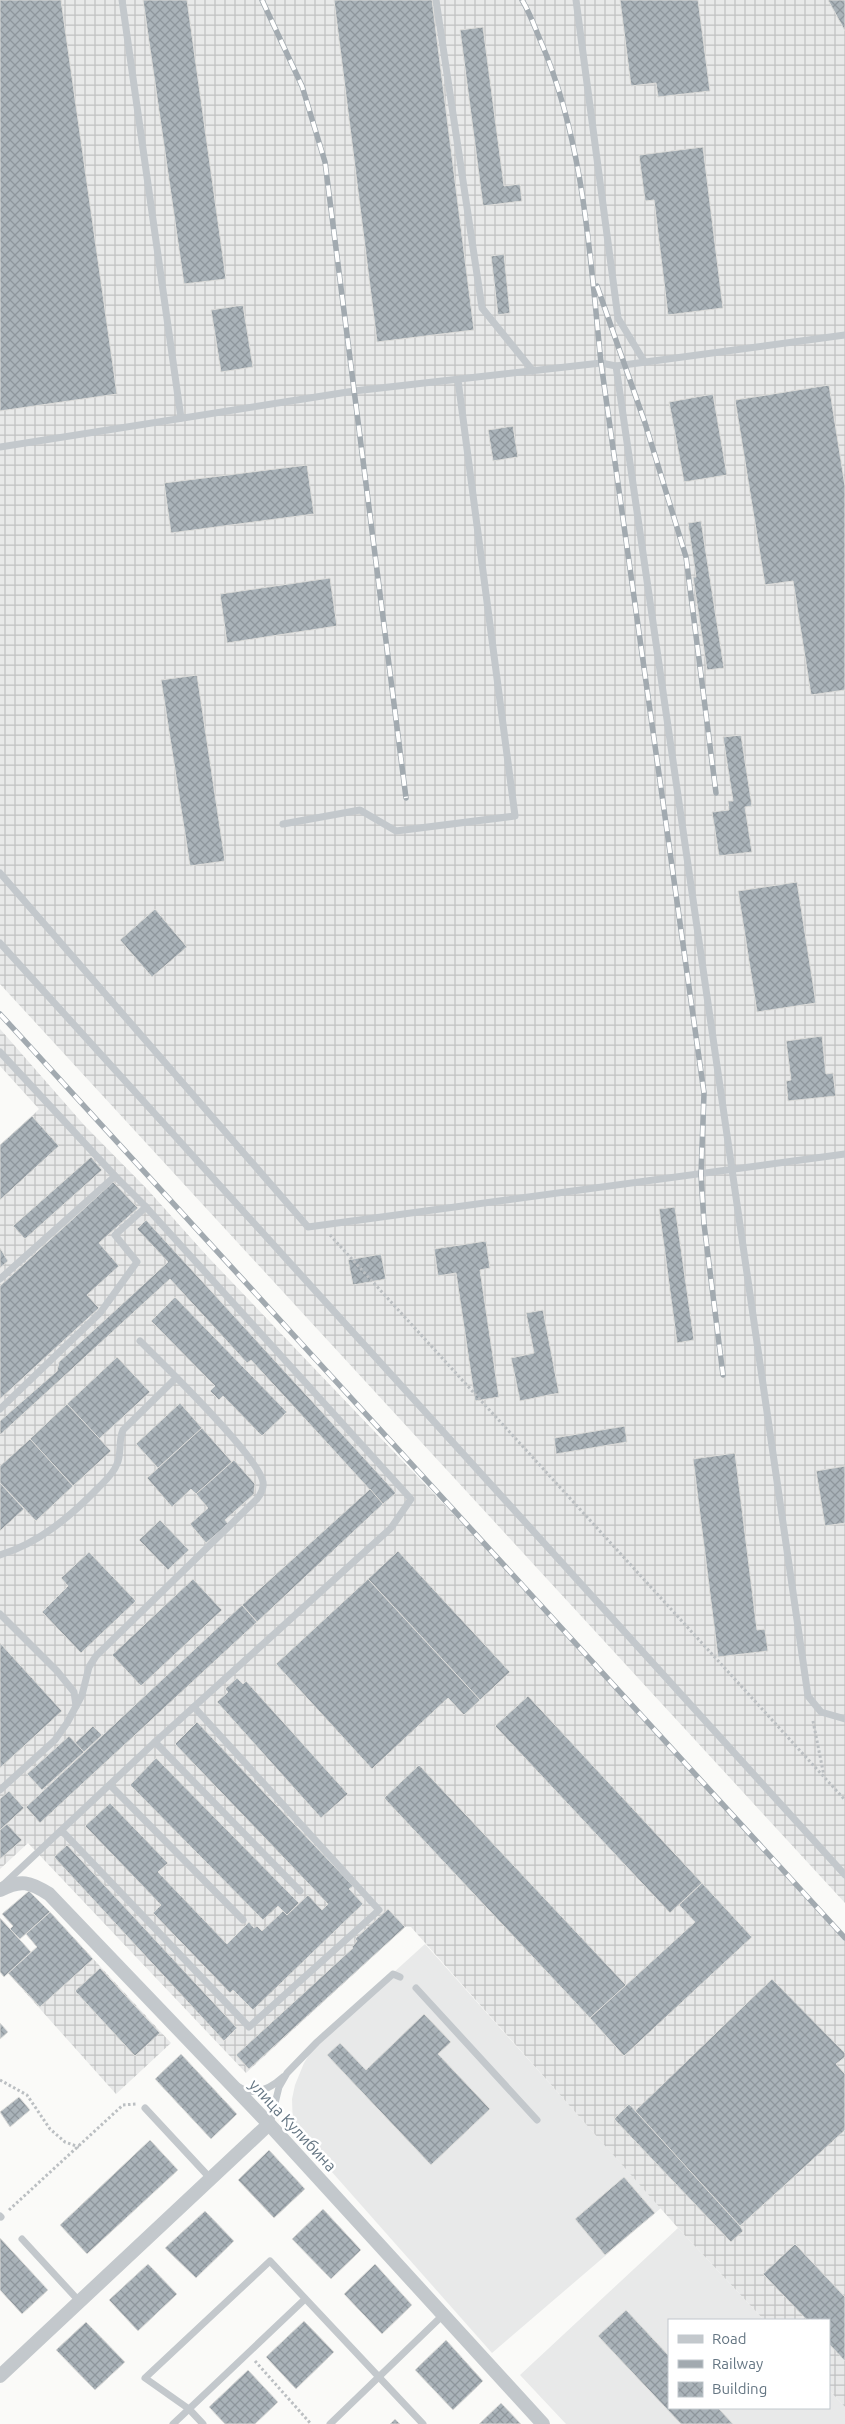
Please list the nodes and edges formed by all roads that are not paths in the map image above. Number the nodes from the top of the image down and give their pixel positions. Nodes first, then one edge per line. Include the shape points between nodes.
1 (122, 0) edge
2 (436, 0) edge
3 (576, 0) edge
4 (845, 335) edge
5 (644, 361) junction
6 (616, 366) junction
7 (533, 371) junction
8 (458, 380) junction
9 (181, 418) junction
10 (0, 447) edge
11 (283, 824) dead end
12 (0, 873) edge
13 (0, 943) edge
14 (0, 1052) edge
15 (845, 1154) edge
16 (731, 1169) junction
17 (115, 1176) junction
18 (146, 1207) junction
19 (0, 1279) edge
20 (140, 1341) dead end
21 (176, 1378) junction
22 (0, 1409) edge
23 (0, 1555) edge
24 (0, 1614) edge
25 (76, 1706) junction
26 (194, 1707) junction
27 (845, 1719) edge
28 (154, 1742) junction
29 (110, 1785) junction
30 (0, 1790) edge
31 (62, 1831) junction
32 (845, 1875) edge
33 (0, 1889) edge
34 (300, 1891) dead end
35 (243, 1920) dead end
36 (400, 1976) dead end
37 (416, 1988) dead end
38 (218, 2072) junction
39 (287, 2073) junction
40 (145, 2108) road end
41 (537, 2120) dead end
42 (270, 2124) junction
43 (210, 2178) junction
44 (22, 2239) dead end
45 (305, 2299) junction
46 (79, 2301) junction
47 (443, 2315) junction
48 (0, 2376) edge
49 (378, 2376) junction
50 (189, 2409) junction
51 (173, 2424) edge
52 (203, 2424) edge
53 (330, 2424) edge
54 (423, 2424) edge
55 (543, 2424) edge

1 - 9 lane
2 - 7 lane via 482,308
3 - 5 lane via 618,318
4 - 5 lane
5 - 6 lane
6 - 7 lane via 601,364
6 - 16 lane
7 - 8 lane
8 - 9 lane via 354,391
8 - 11 lane via 515,816 396,832 360,810
9 - 10 lane
12 - 16 lane via 308,1227
13 - 32 lane
14 - 17 lane
15 - 16 lane
16 - 27 lane via 808,1696 821,1712
17 - 18 lane
17 - 19 lane
18 - 22 lane via 115,1235 137,1262 113,1297
18 - 26 lane via 411,1499 391,1528
20 - 21 lane
21 - 23 lane via 123,1430 118,1464 92,1495 42,1536
21 - 25 lane via 256,1467 263,1481 262,1491 144,1612 96,1656
24 - 25 lane via 74,1692
25 - 30 lane via 55,1740
26 - 28 lane
26 - 31 lane via 379,1910 249,2027
28 - 29 lane
28 - 34 lane
29 - 31 lane
29 - 35 lane
31 - 33 lane
33 - 38 street, улица Кулибина via 24,1882 49,1894
36 - 39 lane via 393,1974
37 - 41 lane
38 - 39 lane via 245,2091 253,2092 271,2086
38 - 42 street, улица Кулибина
39 - 42 lane
40 - 43 lane
42 - 43 street
42 - 47 street, улица Кулибина
43 - 46 street
44 - 46 lane
45 - 49 lane
45 - 50 lane
45 - 50 lane via 270,2261 145,2378
46 - 48 street
47 - 49 lane
47 - 55 street, улица Кулибина
49 - 53 lane
49 - 54 lane
50 - 51 lane
50 - 52 lane

